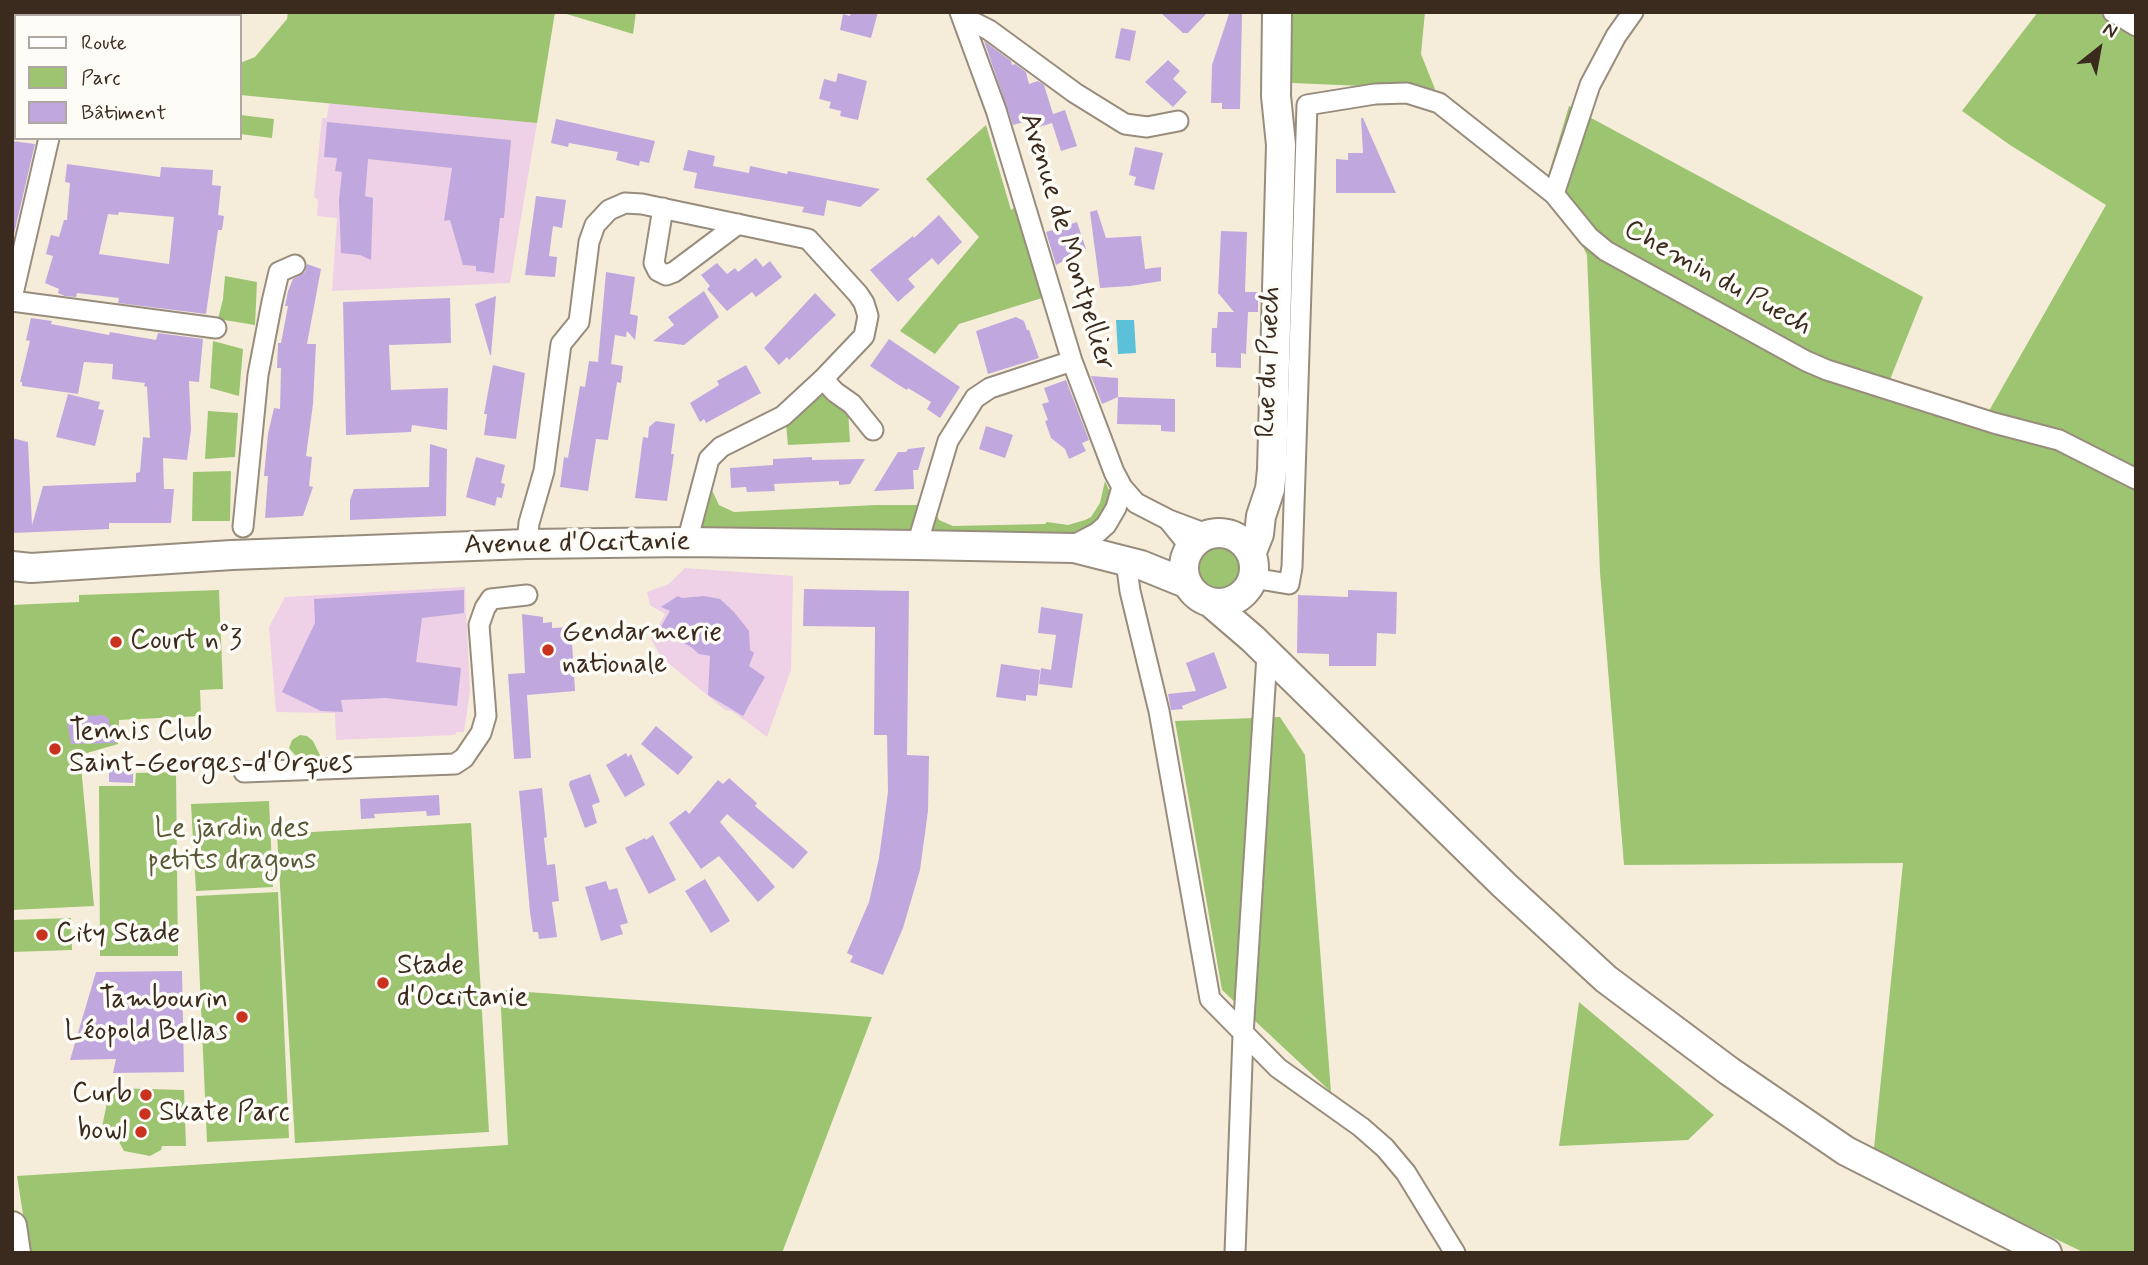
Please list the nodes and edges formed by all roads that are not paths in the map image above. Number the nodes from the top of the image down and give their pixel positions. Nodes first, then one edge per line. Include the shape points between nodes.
1 (1277, 12) edge
2 (1633, 12) edge
3 (2113, 12) edge
4 (962, 14) edge
5 (2136, 26) edge
6 (1307, 104) joint
7 (1178, 121) dead end
8 (48, 140) edge
9 (1554, 194) junction
10 (663, 208) junction
11 (738, 224) junction
12 (18, 248) edge
13 (295, 265) dead end
14 (12, 300) edge
15 (216, 328) dead end
16 (1072, 361) junction
17 (823, 379) junction
18 (873, 430) dead end
19 (2136, 480) edge
20 (1122, 487) junction
21 (1261, 516) junction
22 (243, 527) dead end
23 (687, 542) junction
24 (527, 544) junction
25 (917, 545) junction
26 (1068, 548) junction
27 (1199, 553) junction
28 (1133, 563) junction
29 (12, 566) edge
30 (1249, 574) junction
31 (527, 595) dead end
32 (1210, 601) junction
33 (1260, 647) junction
34 (244, 772) dead end
35 (1243, 1035) junction
36 (12, 1226) edge
37 (16, 1253) edge
38 (1236, 1253) edge
39 (1455, 1253) edge
40 (2047, 1253) edge

1 - 21 street via 1276,96 1281,145 1272,470
2 - 9 street via 1590,85
3 - 5 street
4 - 7 street via 1125,124 1147,127
4 - 16 street, Avenue de Montpellier
6 - 9 street, Chemin du Puech via 1374,93 1427,98
6 - 30 street, Rue du Puech via 1292,567 1289,584
8 - 12 street
9 - 19 street, Chemin du Puech via 1606,251 1806,361 2059,440
10 - 11 street
10 - 11 street via 654,263 666,275
10 - 24 street via 625,203 609,210 595,225 579,322 561,344 544,471
11 - 17 street via 807,239 864,303 868,316 864,336
12 - 14 street
13 - 22 street via 279,272 270,314 258,375
14 - 15 street
16 - 20 street, Avenue de Montpellier
16 - 25 street via 990,388 975,398 948,441
17 - 18 street
17 - 23 street via 783,416 714,453 706,467
20 - 26 street via 1106,525
20 - 27 street, Avenue de Montpellier via 1136,503 1169,520
21 - 27 street
21 - 30 street
23 - 24 street, Avenue d'Occitanie
23 - 25 street, Avenue d'Occitanie
24 - 29 street, Avenue d'Occitanie
25 - 26 street, Avenue d'Occitanie
26 - 28 street, Avenue d'Occitanie
27 - 28 street, Avenue d'Occitanie
27 - 30 street via 1241,542
27 - 32 street via 1197,595
28 - 35 street via 1130,591 1159,711 1210,999
30 - 32 street via 1229,601
30 - 33 street
31 - 34 street via 491,599 485,608 480,625 486,716 481,733 455,764
32 - 33 street
33 - 35 street
33 - 40 street via 1606,979 1846,1151
35 - 38 street
35 - 39 street via 1278,1068 1385,1148 1406,1173
36 - 37 street

